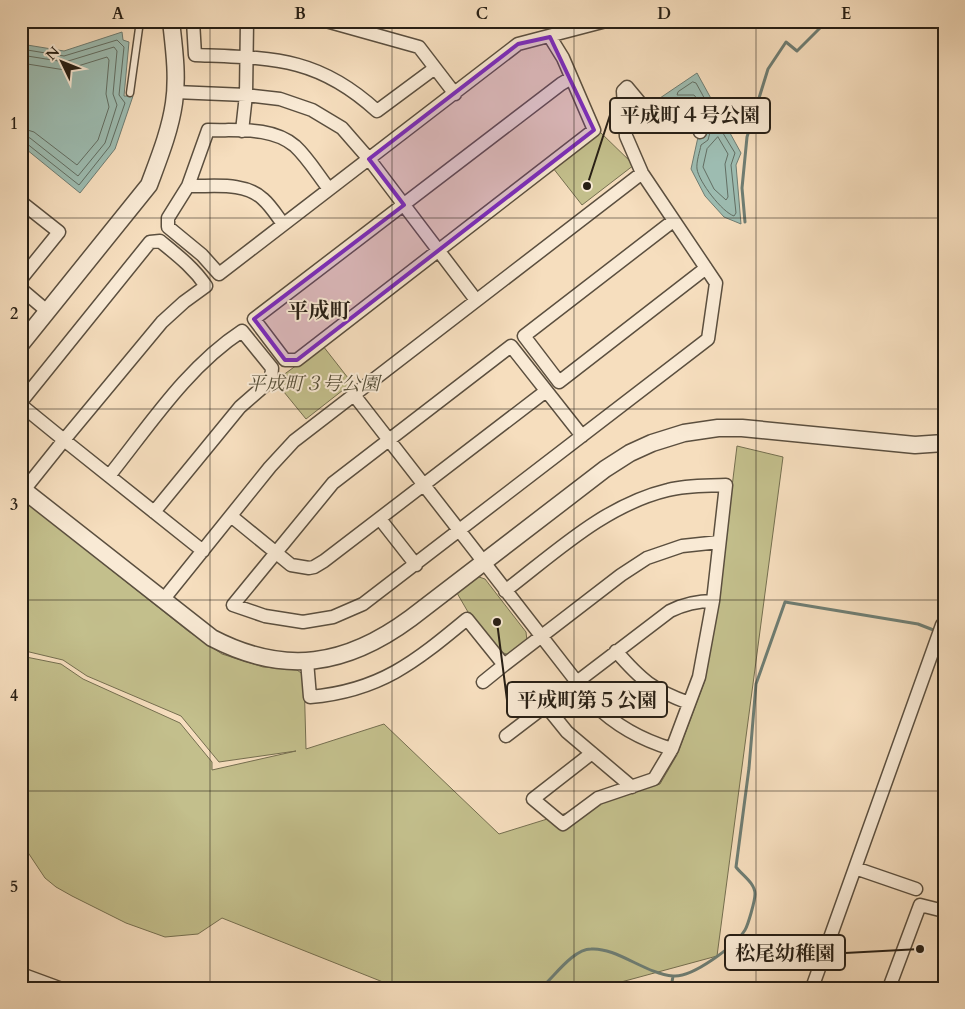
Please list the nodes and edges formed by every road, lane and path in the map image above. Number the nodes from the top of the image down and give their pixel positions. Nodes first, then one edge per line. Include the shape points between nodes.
1 (140, 21) edge
2 (171, 21) edge
3 (193, 21) edge
4 (247, 21) edge
5 (326, 21) edge
6 (606, 21) edge
7 (550, 37) junction
8 (246, 57) junction
9 (435, 68) junction
10 (572, 78) junction
11 (175, 92) junction
12 (130, 93) dead end
13 (455, 94) junction
14 (246, 95) junction
15 (242, 131) junction
16 (700, 132) dead end
17 (369, 159) junction
18 (642, 173) junction
19 (188, 186) junction
20 (329, 189) junction
21 (21, 202) edge
22 (404, 204) junction
23 (673, 220) junction
24 (283, 224) junction
25 (439, 250) junction
26 (706, 268) junction
27 (21, 279) edge
28 (21, 289) edge
29 (476, 300) junction
30 (47, 311) junction
31 (21, 344) edge
32 (546, 392) junction
33 (354, 394) junction
34 (21, 403) edge
35 (582, 436) junction
36 (390, 439) junction
37 (64, 440) junction
38 (944, 443) edge
39 (109, 476) junction
40 (424, 484) junction
41 (23, 489) edge
42 (154, 512) junction
43 (231, 516) junction
44 (380, 519) junction
45 (460, 531) junction
46 (719, 542) junction
47 (203, 552) junction
48 (276, 553) junction
49 (483, 562) junction
50 (416, 565) junction
51 (505, 591) junction
52 (163, 600) junction
53 (713, 601) junction
54 (943, 625) edge
55 (541, 637) junction
56 (616, 652) junction
57 (307, 661) junction
58 (504, 665) junction
59 (483, 682) dead end
60 (576, 682) junction
61 (689, 703) junction
62 (546, 706) junction
63 (506, 736) dead end
64 (672, 749) junction
65 (592, 753) junction
66 (632, 786) junction
67 (855, 868) junction
68 (916, 889) dead end
69 (944, 911) edge
70 (21, 974) edge
71 (59, 988) edge
72 (812, 988) edge
73 (889, 988) edge

1 - 12 lane
2 - 11 street
3 - 8 street via 195,55
4 - 8 street
5 - 9 street via 419,47
6 - 7 street
7 - 10 street
7 - 13 street via 518,44
8 - 9 street via 284,61 324,73 347,86 377,111
8 - 14 street
9 - 13 street
10 - 22 street
10 - 25 street via 594,130
11 - 14 street
11 - 30 street via 169,128 149,184
13 - 17 street
14 - 15 street
14 - 17 street via 280,99 312,110 342,128
15 - 19 street via 208,130
15 - 20 street via 271,133 289,142
16 - 18 street via 702,120 689,106 652,113 627,87 623,91 626,136
17 - 20 street
17 - 22 street
18 - 23 street
18 - 29 street
19 - 24 street via 246,189 263,199
19 - 24 street via 168,218 168,227 219,274
20 - 24 street
21 - 27 street via 59,232
22 - 25 street
22 - 25 street via 254,319 285,360 297,360
23 - 26 street
23 - 26 street via 524,336 559,382
25 - 29 street
26 - 35 street via 716,282 708,339
28 - 30 street
29 - 33 street
30 - 31 street
32 - 35 street
32 - 36 street via 512,346
32 - 40 street
33 - 36 street
33 - 43 street via 294,441
34 - 37 street
34 - 37 street via 150,242 160,241 186,262 206,286 158,326
35 - 45 street
36 - 40 street
36 - 48 street via 333,483
37 - 39 street
37 - 41 street
38 - 49 street via 915,445 742,428 684,433 652,443 617,460
39 - 42 street
39 - 42 street via 190,376 242,331 272,368 270,380 240,407
40 - 44 street
40 - 45 street
41 - 52 street
42 - 47 street
43 - 47 street
43 - 48 street
44 - 48 street via 314,567 296,566
44 - 50 street
45 - 49 street
45 - 50 street
46 - 51 street via 726,485 670,489 637,499 601,518
46 - 53 street
46 - 55 street via 668,549 647,558
47 - 52 street
48 - 50 street via 233,605 276,619 319,621 363,604
49 - 51 street
49 - 57 street via 380,640 350,653
51 - 55 street
52 - 57 street via 212,638 236,649 280,660
53 - 56 street via 688,603 670,611
53 - 61 street via 699,678
54 - 67 street
55 - 58 street
55 - 60 street
56 - 60 street
56 - 61 street via 650,686
57 - 58 street via 310,697 354,690 382,680 406,666 467,618
58 - 59 street
60 - 62 street
60 - 64 street via 616,724 635,736
61 - 64 street
62 - 63 street
62 - 65 street via 567,732
64 - 66 street via 654,779
65 - 66 street
65 - 66 street via 533,799 563,824 598,798
67 - 68 street
67 - 72 street
69 - 73 street via 920,905
70 - 71 street

